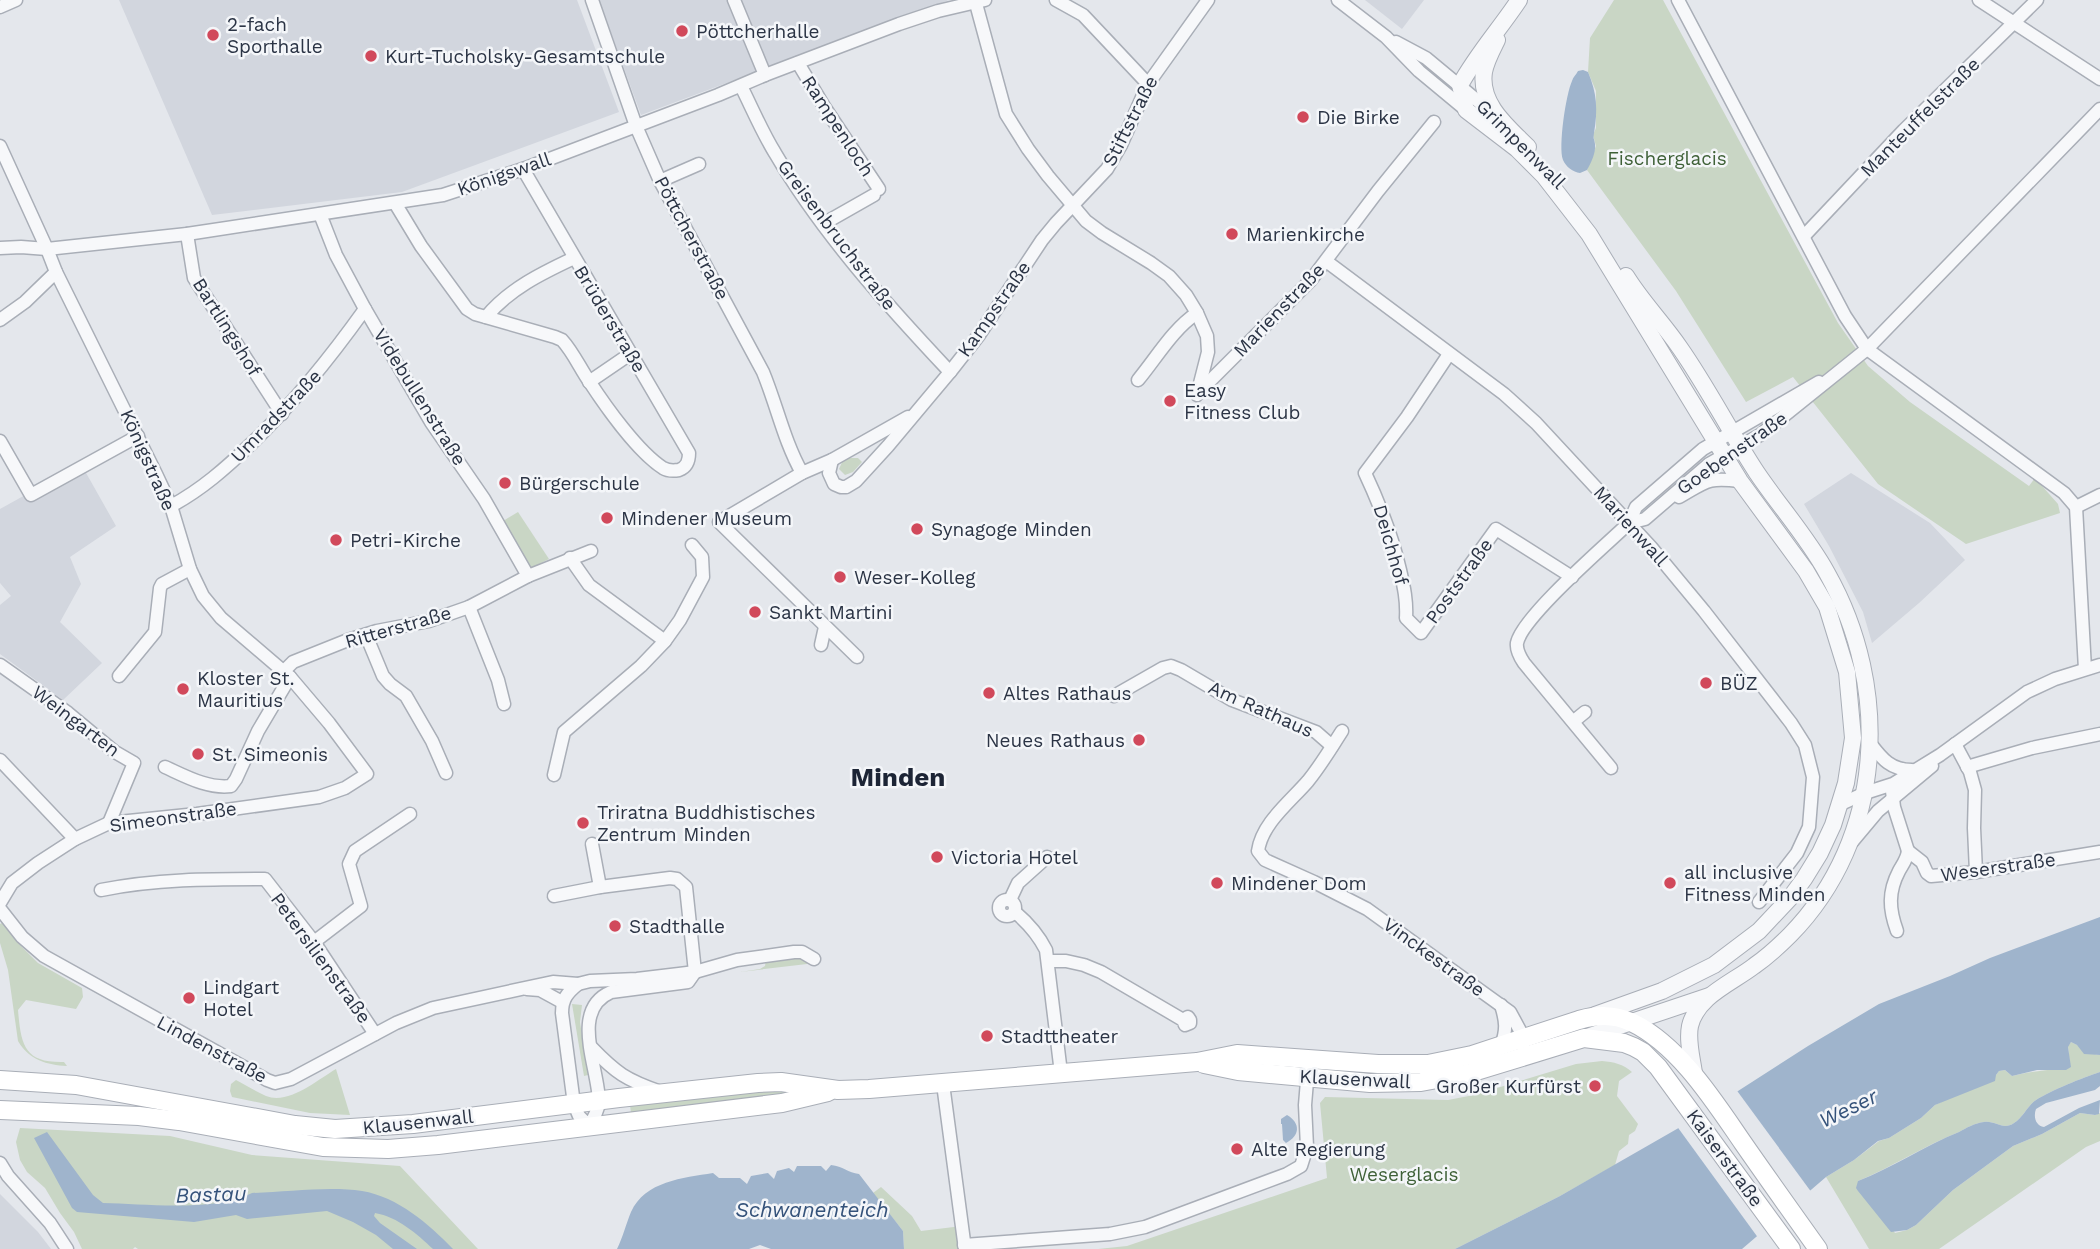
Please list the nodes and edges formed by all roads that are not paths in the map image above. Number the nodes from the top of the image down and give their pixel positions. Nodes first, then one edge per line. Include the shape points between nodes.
1 (16, 0) edge
2 (592, 0) edge
3 (734, 0) edge
4 (1056, 0) edge
5 (1208, 0) edge
6 (1338, 0) edge
7 (1519, 0) edge
8 (1678, 0) edge
9 (1979, 0) edge
10 (2037, 0) edge
11 (978, 1) edge
12 (0, 7) edge
13 (1506, 19) junction
14 (2015, 23) junction
15 (1387, 37) junction
16 (797, 63) junction
17 (765, 75) junction
18 (2100, 79) edge
19 (1148, 83) junction
20 (1460, 85) junction
21 (741, 86) junction
22 (2100, 109) edge
23 (1466, 110) junction
24 (1496, 114) junction
25 (1434, 122) dead end
26 (636, 126) junction
27 (0, 146) edge
28 (699, 164) dead end
29 (523, 169) junction
30 (660, 181) junction
31 (395, 203) junction
32 (1073, 205) junction
33 (320, 214) junction
34 (823, 224) junction
35 (187, 234) junction
36 (1804, 236) junction
37 (0, 248) edge
38 (47, 249) junction
39 (574, 258) junction
40 (1326, 261) junction
41 (56, 272) junction
42 (365, 309) junction
43 (1197, 313) junction
44 (486, 317) junction
45 (0, 320) edge
46 (1867, 349) junction
47 (1448, 354) junction
48 (631, 355) junction
49 (1839, 371) junction
50 (950, 372) junction
51 (1138, 380) dead end
52 (589, 382) junction
53 (915, 413) junction
54 (282, 414) junction
55 (1732, 431) junction
56 (138, 436) junction
57 (0, 441) edge
58 (1716, 441) junction
59 (1741, 446) junction
60 (1724, 455) junction
61 (832, 460) junction
62 (802, 473) junction
63 (1740, 481) junction
64 (2100, 495) edge
65 (171, 506) junction
66 (2076, 507) junction
67 (1654, 511) junction
68 (1629, 523) junction
69 (692, 545) dead end
70 (591, 551) dead end
71 (570, 558) junction
72 (190, 569) junction
73 (528, 576) junction
74 (1572, 577) junction
75 (469, 607) junction
76 (825, 627) junction
77 (1422, 633) joint
78 (366, 635) junction
79 (665, 641) junction
80 (821, 645) dead end
81 (857, 657) dead end
82 (0, 665) edge
83 (2100, 665) edge
84 (2085, 669) junction
85 (287, 674) junction
86 (119, 676) dead end
87 (1114, 696) dead end
88 (504, 704) dead end
89 (1585, 712) dead end
90 (1574, 721) junction
91 (1342, 731) dead end
92 (2100, 734) edge
93 (1870, 743) junction
94 (1955, 744) junction
95 (1332, 746) junction
96 (1940, 755) junction
97 (0, 760) edge
98 (165, 767) dead end
99 (1967, 767) junction
100 (1611, 768) dead end
101 (1912, 770) junction
102 (446, 773) dead end
103 (367, 774) joint
104 (554, 775) dead end
105 (1893, 784) junction
106 (1865, 793) junction
107 (1892, 798) junction
108 (1841, 804) junction
109 (410, 814) dead end
110 (109, 823) junction
111 (75, 839) junction
112 (593, 844) dead end
113 (1847, 848) junction
114 (1908, 851) junction
115 (2100, 852) edge
116 (1047, 857) dead end
117 (1976, 872) junction
118 (600, 887) junction
119 (101, 890) dead end
120 (554, 896) dead end
121 (1759, 902) dead end
122 (0, 903) edge
123 (0, 909) edge
124 (1897, 931) dead end
125 (314, 942) junction
126 (814, 959) dead end
127 (1048, 961) junction
128 (1709, 968) junction
129 (692, 977) junction
130 (578, 984) junction
131 (526, 989) junction
132 (1711, 995) junction
133 (601, 996) junction
134 (562, 1002) junction
135 (1500, 1005) junction
136 (1593, 1016) junction
137 (1183, 1020) dead end
138 (1660, 1021) junction
139 (1630, 1022) junction
140 (376, 1034) junction
141 (1524, 1038) junction
142 (1584, 1038) junction
143 (1501, 1046) junction
144 (591, 1047) junction
145 (1314, 1059) junction
146 (1513, 1060) junction
147 (1198, 1062) junction
148 (1658, 1067) junction
149 (1061, 1073) junction
150 (1694, 1073) junction
151 (1306, 1076) junction
152 (0, 1080) edge
153 (943, 1084) junction
154 (838, 1090) junction
155 (664, 1093) junction
156 (599, 1101) junction
157 (574, 1104) junction
158 (0, 1110) edge
159 (589, 1126) junction
160 (0, 1163) edge
161 (965, 1247) edge
162 (67, 1249) edge
163 (1791, 1249) edge
164 (1818, 1249) edge

1 - 12 street
2 - 26 street, Pöttcherstraße
3 - 17 street
4 - 19 street via 1083,15
5 - 19 street, Stiftstraße
6 - 15 street
7 - 13 street
8 - 36 street
9 - 14 street
10 - 14 street, Manteuffelstraße
11 - 16 street, Königswall via 899,24
11 - 32 street via 1006,114
13 - 20 street
13 - 24 street via 1484,74 1485,90
14 - 18 street
14 - 36 street, Manteuffelstraße via 1904,130
15 - 20 street via 1426,58
15 - 23 street
16 - 17 street, Königswall
16 - 34 street, Rampenloch via 876,192
17 - 21 street, Königswall
19 - 32 street, Stiftstraße via 1107,169
20 - 23 street, Grimpenwall
20 - 24 street, Grimpenwall
21 - 26 street, Königswall
21 - 34 street, Greisenbruchstraße via 774,151
22 - 46 street, Goebenstraße
23 - 58 street, Grimpenwall via 1517,149 1576,216
24 - 55 street, Grimpenwall via 1552,172 1594,225
25 - 40 street, Marienstraße
26 - 29 street, Königswall
26 - 30 street, Pöttcherstraße
27 - 38 street, Königstraße
28 - 30 street
29 - 31 street, Königswall via 443,195
29 - 39 street, Brüderstraße
30 - 62 street, Pöttcherstraße via 755,355 790,453
31 - 33 street, Königswall
31 - 44 street via 467,309
32 - 43 street via 1102,233 1169,276
32 - 50 street, Kampstraße via 1042,240
33 - 35 street, Königswall
33 - 42 street, Videbullenstraße
34 - 50 street, Greisenbruchstraße
35 - 38 street, Königswall
35 - 54 street, Bartlingshof via 194,278
36 - 46 street
37 - 38 street, Königswall
38 - 41 street, Königstraße
39 - 44 street via 506,297
39 - 48 street, Brüderstraße
40 - 43 street, Marienstraße via 1197,395 1208,352
40 - 47 street, Marienwall
41 - 45 street
41 - 56 street, Königstraße
42 - 54 street, Umradstraße
42 - 73 street, Videbullenstraße
43 - 51 street via 1178,328
44 - 52 street via 562,341
46 - 49 street, Goebenstraße
46 - 66 street via 2064,493
47 - 68 street, Marienwall via 1521,408
47 - 77 street, Deichhof via 1365,473 1393,539 1406,618
48 - 52 street
48 - 52 street, Brüderstraße via 689,453 683,469 664,469 641,448
49 - 55 street, Goebenstraße
49 - 59 street, Goebenstraße
50 - 53 street, Kampstraße
53 - 61 street, Kampstraße
53 - 61 street, Kampstraße via 846,487 830,479
54 - 65 street, Umradstraße via 205,485
55 - 58 street, Goebenstraße
55 - 59 street, Grimpenwall
56 - 57 street via 31,495
56 - 65 street, Königstraße
58 - 60 street, Grimpenwall
58 - 68 street, Goebenstraße via 1636,507
59 - 60 street, Goebenstraße
59 - 93 street, Grimpenwall via 1819,559 1842,603 1861,653
60 - 63 street, Grimpenwall
60 - 67 street, Goebenstraße
61 - 62 street, Kampstraße
62 - 76 street, Kampstraße via 719,522
63 - 67 street via 1708,480
63 - 108 street, Grimpenwall via 1806,571 1837,639 1847,672 1853,738
64 - 66 street
65 - 72 street, Königstraße
66 - 84 street
67 - 68 street, Goebenstraße
68 - 74 street
68 - 121 street, Marienwall via 1704,611 1805,745 1813,777 1809,827 1803,843 1785,860
69 - 79 street via 704,563 703,577
70 - 71 street, Ritterstraße
71 - 73 street, Ritterstraße
71 - 79 street via 589,584
72 - 85 street, Königstraße via 213,609
72 - 86 street via 162,584 155,632
73 - 75 street, Ritterstraße
74 - 77 street, Poststraße via 1496,529
74 - 90 street via 1543,604 1517,643 1524,663
75 - 78 street, Ritterstraße
75 - 88 street
76 - 80 street
76 - 81 street
78 - 85 street, Ritterstraße via 293,662
78 - 102 street via 383,676 406,696
79 - 104 street via 564,732
82 - 110 street, Weingarten via 134,763
83 - 84 street
84 - 94 street via 2027,692
85 - 98 street via 233,784 223,787 195,781
85 - 103 street, Königstraße
87 - 95 street, Am Rathaus via 1171,666 1232,700 1316,732
89 - 90 street
90 - 100 street
91 - 95 street
92 - 99 street
93 - 101 street via 1887,764
93 - 106 street, Grimpenwall
94 - 96 street
94 - 99 street
95 - 135 street, Vinckestraße via 1269,825 1258,851 1265,860 1367,909
96 - 101 street
96 - 107 street
97 - 111 street
99 - 117 street via 1975,790
101 - 105 street
103 - 110 street, Simeonstraße via 319,797
105 - 106 street
105 - 107 street
106 - 108 street
106 - 113 street, Grimpenwall
107 - 113 street
107 - 114 street
108 - 128 street, Grimpenwall via 1820,853 1790,898 1759,931
109 - 125 street via 355,851 349,864 361,906
110 - 111 street, Simeonstraße
111 - 122 street, Simeonstraße via 12,883
112 - 118 street
113 - 132 street, Grimpenwall via 1814,908 1789,936
114 - 117 street, Weserstraße via 1931,876
114 - 124 street via 1890,899
115 - 117 street, Weserstraße
116 - 127 street via 1018,883 1012,906 1040,937
118 - 120 street
118 - 129 street via 670,878 682,882 687,894
119 - 125 street, Petersilienstraße via 135,883 265,879
123 - 140 street, Lindenstraße via 44,956 275,1083
125 - 140 street, Petersilienstraße
126 - 129 street, Lindenstraße via 794,952 737,960
127 - 137 street via 1066,961 1101,972
127 - 149 street
128 - 136 street, Grimpenwall
128 - 138 street via 1680,994
129 - 130 street, Lindenstraße
129 - 133 street, Lindenstraße
130 - 131 street, Lindenstraße via 553,982
130 - 133 street, Lindenstraße
130 - 134 street
131 - 134 street via 540,990
131 - 140 street, Lindenstraße via 433,1008
132 - 138 street, Grimpenwall
132 - 150 street, Grimpenwall via 1690,1025
133 - 144 street via 590,1015
134 - 157 street
135 - 141 street, Vinckestraße via 1516,1019
135 - 143 street, Vinckestraße via 1506,1023
136 - 139 main road, Klausenwall
136 - 141 main road, Klausenwall
138 - 139 main road, Klausenwall
138 - 148 street via 1655,1051
138 - 150 main road, Klausenwall
139 - 142 street, Klausenwall
141 - 143 main road, Klausenwall
141 - 146 street
142 - 146 main road, Klausenwall
142 - 148 main road, Kaiserstraße via 1624,1043 1643,1052
143 - 145 main road, Klausenwall via 1428,1063
144 - 155 street via 622,1076
144 - 156 street
145 - 147 main road, Klausenwall via 1237,1054
145 - 151 street
146 - 151 main road, Klausenwall via 1421,1082 1370,1083
147 - 149 main road, Klausenwall
147 - 151 main road, Klausenwall via 1238,1071
148 - 163 main road, Kaiserstraße
149 - 153 main road, Klausenwall
150 - 164 main road, Kaiserstraße
151 - 161 street via 1307,1147 1301,1166 1287,1174 1145,1227
152 - 157 main road, Klausenwall via 87,1087 334,1129 413,1125
153 - 154 main road, Klausenwall
153 - 161 street
154 - 155 main road, Klausenwall via 769,1083
154 - 159 main road, Klausenwall via 782,1103
155 - 156 main road, Klausenwall
156 - 157 main road, Klausenwall
156 - 159 street
157 - 159 street
158 - 159 main road, Klausenwall via 139,1116 292,1143 355,1149 438,1145
160 - 162 street

